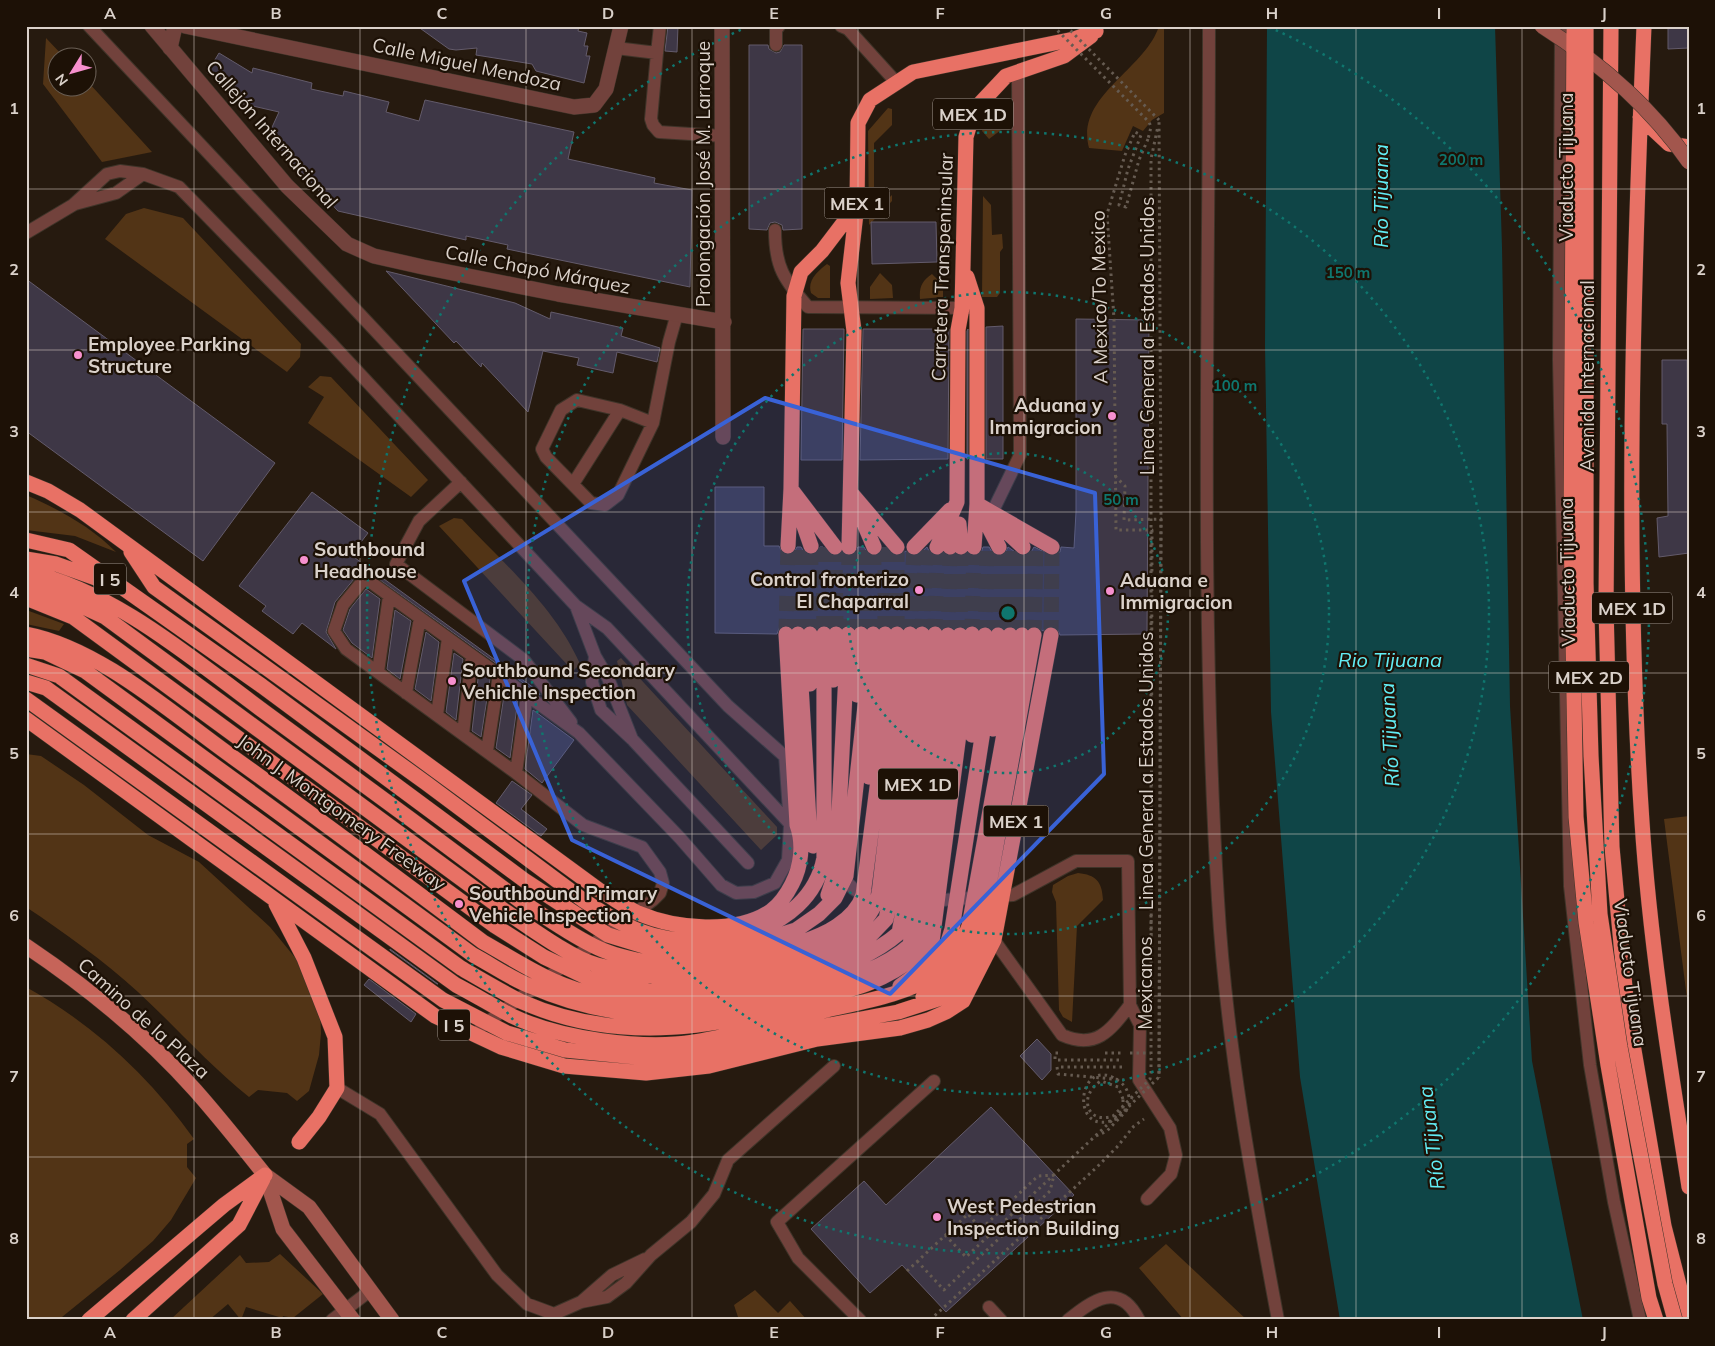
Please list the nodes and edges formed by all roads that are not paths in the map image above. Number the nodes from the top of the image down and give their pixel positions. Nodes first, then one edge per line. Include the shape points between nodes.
1 (89, 26) edge
2 (152, 26) edge
3 (175, 26) edge
4 (185, 26) edge
5 (621, 26) edge
6 (660, 26) edge
7 (722, 26) edge
8 (778, 26) edge
9 (841, 26) edge
10 (1209, 26) edge
11 (1542, 26) edge
12 (1561, 26) edge
13 (1574, 26) edge
14 (1586, 26) edge
15 (1611, 26) edge
16 (1644, 26) edge
17 (1098, 28) edge
18 (776, 45) dead end
19 (170, 48) junction
20 (616, 48) junction
21 (657, 53) junction
22 (1018, 72) junction
23 (896, 82) junction
24 (1640, 117) junction
25 (723, 136) junction
26 (1689, 147) edge
27 (1689, 162) edge
28 (143, 174) junction
29 (72, 205) junction
30 (857, 205) junction
31 (775, 230) dead end
32 (26, 232) edge
33 (347, 244) joint
34 (795, 292) junction
35 (852, 307) junction
36 (970, 308) junction
37 (677, 314) junction
38 (724, 322) junction
39 (620, 410) junction
40 (653, 423) junction
41 (723, 437) dead end
42 (26, 482) edge
43 (461, 482) junction
44 (573, 484) junction
45 (791, 489) junction
46 (852, 494) junction
47 (957, 502) junction
48 (977, 504) junction
49 (989, 520) junction
50 (26, 540) edge
51 (124, 543) junction
52 (842, 547) junction
53 (974, 547) junction
54 (1052, 547) dead end
55 (26, 559) edge
56 (26, 571) edge
57 (26, 585) edge
58 (127, 591) junction
59 (389, 596) junction
60 (26, 598) edge
61 (576, 606) junction
62 (420, 618) junction
63 (26, 634) edge
64 (910, 634) junction
65 (1051, 635) tunnel mouth
66 (448, 638) junction
67 (26, 649) edge
68 (472, 656) junction
69 (595, 656) junction
70 (26, 665) edge
71 (378, 672) junction
72 (499, 676) junction
73 (26, 682) edge
74 (406, 693) junction
75 (527, 695) junction
76 (26, 699) edge
77 (437, 715) junction
78 (26, 719) edge
79 (579, 733) junction
80 (463, 734) junction
81 (632, 739) junction
82 (487, 751) junction
83 (789, 760) junction
84 (516, 773) junction
85 (828, 861) junction
86 (748, 863) dead end
87 (936, 899) junction
88 (274, 900) junction
89 (637, 913) junction
90 (622, 923) junction
91 (606, 934) junction
92 (994, 940) junction
93 (592, 944) junction
94 (26, 946) edge
95 (577, 955) junction
96 (562, 966) junction
97 (937, 973) junction
98 (548, 977) junction
99 (533, 988) junction
100 (518, 999) junction
101 (1130, 1005) junction
102 (503, 1010) junction
103 (487, 1022) junction
104 (472, 1034) junction
105 (834, 1066) dead end
106 (934, 1081) dead end
107 (337, 1088) junction
108 (298, 1142) dead end
109 (265, 1175) junction
110 (1689, 1187) edge
111 (1147, 1199) dead end
112 (370, 1290) junction
113 (989, 1307) dead end
114 (349, 1315) edge
115 (386, 1317) edge
116 (89, 1320) edge
117 (133, 1320) edge
118 (332, 1320) edge
119 (860, 1320) edge
120 (1001, 1320) edge
121 (1068, 1320) edge
122 (1139, 1320) edge
123 (1278, 1320) edge
124 (1640, 1320) edge
125 (1656, 1320) edge
126 (1675, 1320) edge
127 (1688, 1320) edge

1 - 83 lane via 728,706
2 - 19 street, Callejón Internacional
3 - 19 street
4 - 20 street, Calle Miguel Mendoza via 574,107 594,105 606,89
5 - 20 street
6 - 21 lane
7 - 25 street, Prolongación José M. Larroque
8 - 18 lane
9 - 23 lane via 848,29
10 - 123 lane via 1208,678 1218,903 1232,1053
11 - 27 main road, bridge via 1593,60 1646,111
12 - 124 lane via 1559,360 1570,886 1590,1065 1614,1202
13 - 125 highway, Viaducto Tijuana / MEX 2D, bridge via 1571,524 1576,817 1586,922 1608,1065 1649,1298
14 - 126 highway, Viaducto Tijuana / MEX 2D, bridge via 1586,583 1600,914 1628,1085 1665,1284
15 - 127 highway, Avenida Internacional / MEX 1D via 1606,607 1612,847 1629,1018 1664,1226
16 - 24 highway, MEX 1D
17 - 22 highway, Carretera Transpeninsular / MEX 1D via 1082,45 1064,56
17 - 23 highway, MEX 1 via 1074,38 913,72
19 - 33 street, Callejón Internacional via 287,186
20 - 21 lane
21 - 25 lane via 653,126 659,132
22 - 36 highway, Carretera Transpeninsular / MEX 1D via 1006,76 974,110 966,137 963,266
22 - 49 lane via 1020,455
23 - 30 highway, MEX 1 via 870,100 858,123
24 - 26 highway via 1669,144
24 - 110 highway, MEX 1D via 1634,306 1632,623 1642,824 1665,1035
25 - 38 street, Prolongación José M. Larroque
28 - 29 lane via 116,193
28 - 29 lane via 120,171 107,174
28 - 43 lane via 179,187
29 - 32 lane
30 - 34 highway, MEX 1 via 822,251 801,272
30 - 35 highway, MEX 1 via 848,283
31 - 34 lane via 775,253 786,282
33 - 37 street, Calle Chapó Márquez via 374,256 423,267
34 - 35 lane via 808,307
34 - 45 highway, MEX 1
35 - 36 lane
35 - 46 highway, MEX 1
36 - 47 highway, Carretera Transpeninsular via 958,330
36 - 48 highway
37 - 38 street, Calle Chapó Márquez
37 - 40 lane
38 - 41 street, Prolongación José M. Larroque
39 - 40 lane
39 - 44 lane
39 - 44 lane via 577,400 561,410 542,449
40 - 44 lane via 618,495 604,505 591,503
42 - 51 highway, I 5 via 80,510
43 - 61 lane
43 - 79 lane via 419,521 396,564 524,660
45 - 52 highway, MEX 1
45 - 52 highway, MEX 1
45 - 52 highway
46 - 52 highway, MEX 1
46 - 52 highway, MEX 1
46 - 52 highway
47 - 53 highway
47 - 53 highway
47 - 53 highway, Carretera Transpeninsular
48 - 49 highway
48 - 49 highway
48 - 53 highway
49 - 53 highway
49 - 53 highway
49 - 53 highway
49 - 54 highway
50 - 58 highway, I 5 via 69,550
51 - 89 highway, I 5 via 599,890
51 - 90 highway, I 5 via 154,587 583,900
55 - 58 highway, I 5 via 86,573
56 - 93 highway, I 5 via 84,589 113,604 519,900
57 - 95 highway, I 5 via 105,618 505,911
58 - 91 highway, I 5 via 262,686 524,880
59 - 62 lane
59 - 71 lane
59 - 71 lane via 364,578 343,605 334,631 346,649
60 - 96 highway via 73,617 495,926
61 - 69 lane
61 - 85 lane via 607,628
62 - 66 lane
62 - 74 lane
63 - 98 highway, John J. Montgomery Freeway via 51,639 78,650 145,692 483,942
64 - 83 highway
64 - 85 highway
64 - 85 highway
64 - 85 highway
64 - 85 highway
64 - 87 highway, MEX 1
64 - 87 highway, MEX 1D
64 - 87 highway, MEX 1
64 - 87 highway, MEX 1
64 - 87 highway, MEX 1
64 - 87 highway, MEX 1
65 - 87 highway, MEX 1
66 - 68 lane
66 - 77 lane
67 - 99 highway via 44,652 84,671 473,955
68 - 72 lane
68 - 80 lane
69 - 81 lane via 608,678
69 - 81 lane via 592,682 601,710
70 - 100 highway via 59,676 460,968
71 - 74 lane
72 - 75 lane
72 - 82 lane
73 - 102 highway, I 5 via 46,688 456,985
74 - 77 lane
75 - 79 lane
75 - 84 lane
76 - 103 highway, I 5 via 443,1000
77 - 80 lane
78 - 88 highway, I 5
79 - 85 lane via 721,885 736,893 754,892 775,883 788,860
80 - 82 lane
81 - 86 lane
82 - 84 lane
83 - 85 highway
84 - 89 lane via 583,825 632,841 650,855 660,872 660,892
85 - 87 lane
85 - 89 highway, I 5 via 797,874 785,896 771,911 746,921 707,928 665,922
85 - 90 highway, I 5 via 806,900 783,919 740,935 701,940 674,939 641,932
85 - 91 highway, I 5 via 834,898 819,914 796,930 742,947 692,952 657,950
85 - 93 highway, I 5 via 860,906 815,937 746,958 690,964 654,964
87 - 92 highway, MEX 1
87 - 95 highway, I 5 via 856,930 824,948 748,969 685,978 652,977 594,964
87 - 96 highway, MEX 1 via 886,920 865,941 848,952 752,980 688,991 650,991 588,978
87 - 97 highway, MEX 1
87 - 97 highway, MEX 1
87 - 97 highway, MEX 1 via 969,926
87 - 98 highway, John J. Montgomery Freeway / MEX 1D via 873,952 843,967 754,992 686,1003 649,1003 584,992
87 - 101 lane via 1013,895 1076,860 1128,861
88 - 104 highway, I 5 via 435,1016
88 - 107 highway via 304,958 335,1037
89 - 90 lane
90 - 91 lane
91 - 93 lane
92 - 97 highway, MEX 1
92 - 101 lane via 1062,1035 1079,1042 1101,1036 1112,1028
93 - 95 lane
94 - 109 main road, Camino de la Plaza via 86,989 167,1061 198,1093
95 - 96 lane
96 - 98 lane
97 - 99 highway via 883,964 854,976 757,1004 687,1015 649,1016 580,1005
97 - 100 highway via 897,971 871,984 761,1015 687,1028 647,1030 576,1020
97 - 102 highway, I 5 via 928,981 890,994 693,1042 646,1045 571,1036
97 - 103 highway, I 5 via 944,997 898,1012 767,1037 697,1055 646,1058 565,1050 507,1032
97 - 104 highway, I 5 via 928,1020 900,1028 817,1039 709,1066 646,1073 564,1066 501,1047
98 - 99 lane
99 - 100 lane
100 - 102 lane
101 - 111 lane via 1140,1025 1139,1080 1162,1112 1174,1142 1175,1165 1171,1174
102 - 103 lane
103 - 104 lane
105 - 107 lane via 728,1160 714,1194 691,1222 651,1255 626,1283 607,1297 581,1302 554,1314 527,1304 497,1275 380,1114
106 - 119 lane via 777,1222 798,1258
107 - 108 highway
109 - 112 main road, Camino de la Plaza via 309,1207
109 - 114 main road, Camino de la Plaza via 283,1229
109 - 116 highway via 224,1205
109 - 117 highway via 239,1225
112 - 114 lane
112 - 115 main road, Camino de la Plaza
113 - 120 lane
114 - 118 lane
121 - 122 lane via 1091,1302 1109,1297 1119,1299

